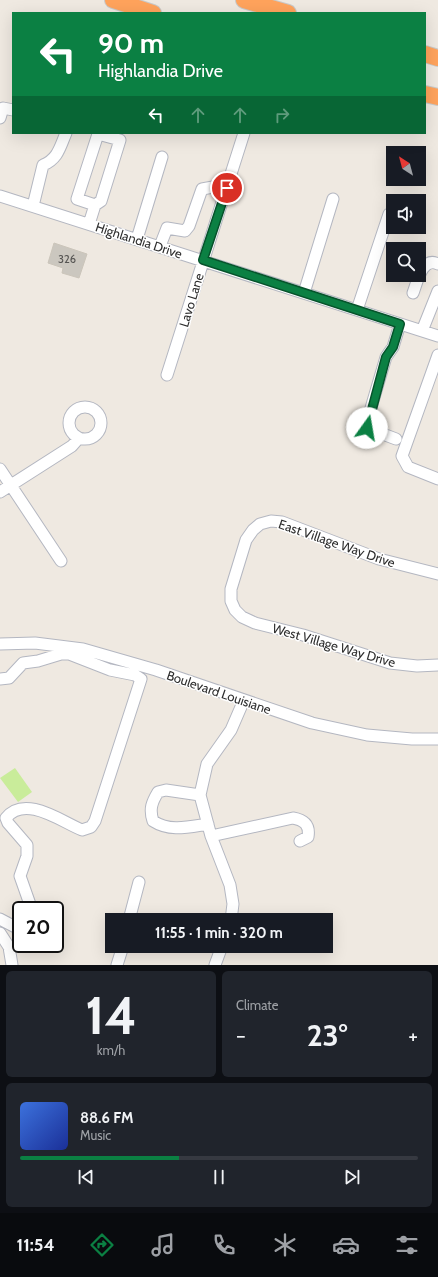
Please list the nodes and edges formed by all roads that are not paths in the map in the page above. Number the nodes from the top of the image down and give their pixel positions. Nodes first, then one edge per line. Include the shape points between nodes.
1 (112, 0) edge
2 (244, 0) edge
3 (150, 12) edge
4 (285, 12) edge
5 (426, 54) edge
6 (438, 58) edge
7 (426, 94) edge
8 (438, 97) edge
9 (12, 110) edge
10 (0, 118) edge
11 (66, 134) edge
12 (244, 134) edge
13 (162, 157) dead end
14 (227, 188) junction
15 (0, 196) edge
16 (333, 199) dead end
17 (95, 205) junction
18 (33, 206) junction
19 (386, 223) edge
20 (89, 224) junction
21 (137, 239) junction
22 (160, 246) junction
23 (203, 260) junction
24 (438, 264) edge
25 (438, 291) edge
26 (304, 293) junction
27 (413, 293) dead end
28 (357, 310) junction
29 (434, 311) edge
30 (400, 324) junction
31 (422, 331) junction
32 (438, 336) edge
33 (438, 355) edge
34 (167, 375) dead end
35 (79, 438) dead end
36 (396, 439) dead end
37 (0, 469) edge
38 (438, 479) edge
39 (11, 486) junction
40 (0, 492) edge
41 (61, 562) dead end
42 (438, 574) edge
43 (235, 610) joint
44 (0, 644) edge
45 (438, 665) edge
46 (0, 679) edge
47 (244, 700) junction
48 (438, 739) edge
49 (200, 795) junction
50 (3, 819) edge
51 (208, 824) junction
52 (211, 836) junction
53 (300, 841) dead end
54 (139, 882) dead end
55 (29, 901) edge
56 (132, 913) edge
57 (232, 913) edge
58 (0, 919) edge
59 (12, 925) edge
60 (0, 933) edge
61 (121, 953) edge
62 (219, 953) edge
63 (12, 965) edge
64 (117, 965) edge
65 (215, 965) edge

1 - 3 highway
2 - 4 highway
5 - 6 highway
7 - 8 highway
9 - 10 street via 3,108
11 - 18 street via 57,156 44,165
12 - 14 street, Lavo Lane
13 - 21 street
14 - 22 street via 202,189 189,226 185,231 166,228
14 - 23 street, Lavo Lane
15 - 18 street, Highlandia Drive
16 - 26 street
17 - 17 street via 101,201 120,140 98,134 77,198
17 - 20 street
18 - 20 street, Highlandia Drive
19 - 28 street
20 - 21 street, Highlandia Drive
21 - 22 street, Highlandia Drive
22 - 23 street, Highlandia Drive
23 - 26 street, Highlandia Drive
23 - 34 street, Lavo Lane
24 - 27 street via 428,263 422,269
25 - 29 street
26 - 28 street, Highlandia Drive
28 - 30 street, Highlandia Drive
29 - 31 street
30 - 31 street, Highlandia Drive
30 - 36 street via 393,347 386,357 366,425 367,428
31 - 32 street, Highlandia Drive
33 - 38 street via 402,456 408,467
35 - 39 street via 72,446
37 - 39 street
39 - 40 street
39 - 41 street
42 - 43 street, East Village Way Drive via 380,559 282,522 271,521 260,524 246,540 231,590
43 - 45 street, West Village Way Drive via 242,617 255,623 303,635 390,663
44 - 47 street, Boulevard Louisiane via 35,643 83,649 156,670
46 - 50 street via 9,678 23,663 38,662 65,653 110,670 139,677 142,682 91,827 82,830 48,812 38,810 17,810
47 - 48 street, Boulevard Louisiane via 312,723 367,735
47 - 49 street via 232,730 207,764
49 - 51 street
49 - 51 street via 166,790 158,792 150,813 153,820 161,826 179,829
50 - 55 street via 26,845 27,856 20,876
51 - 52 street
52 - 53 street via 293,818 301,819 309,830 308,836
52 - 57 street via 230,885
54 - 56 street
58 - 59 street
60 - 63 street via 9,947
61 - 64 street
62 - 65 street

